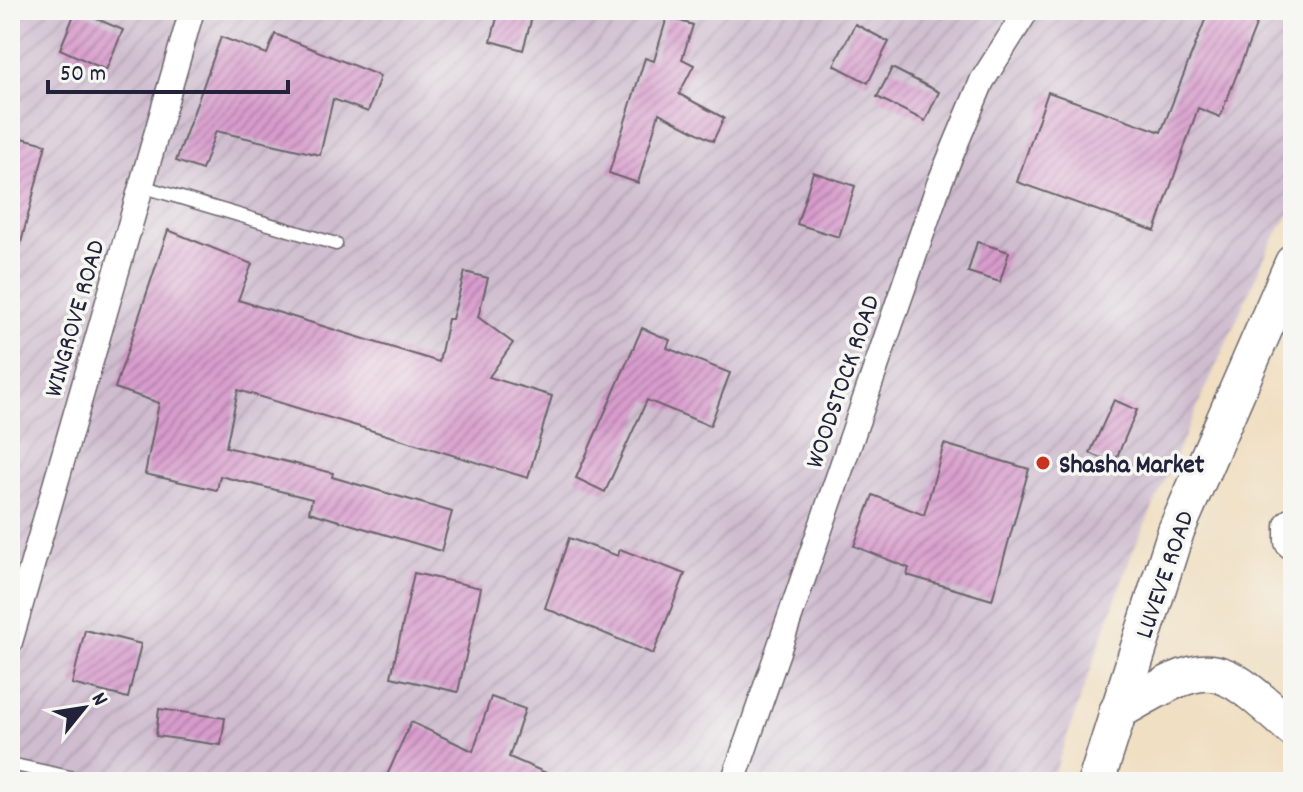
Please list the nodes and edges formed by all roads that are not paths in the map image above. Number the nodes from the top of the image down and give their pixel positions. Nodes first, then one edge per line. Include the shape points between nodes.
1 (192, 10) edge
2 (1027, 10) edge
3 (141, 186) junction
4 (336, 244) dead end
5 (1293, 263) edge
6 (1293, 526) edge
7 (1293, 534) edge
8 (1293, 541) edge
9 (13, 613) edge
10 (10, 642) edge
11 (1117, 712) junction
12 (1293, 729) edge
13 (10, 764) edge
14 (93, 782) edge
15 (733, 782) edge
16 (1096, 782) edge

1 - 3 street, WINGROVE ROAD
2 - 15 street, WOODSTOCK ROAD via 982,81 939,184
3 - 4 lane
3 - 9 street, WINGROVE ROAD
5 - 11 street, LUVEVE ROAD via 1176,531
6 - 7 street
7 - 8 street
9 - 10 street, WINGROVE ROAD
11 - 12 street via 1174,679 1199,671 1223,674 1244,685
11 - 16 street, LUVEVE ROAD
13 - 14 lane

